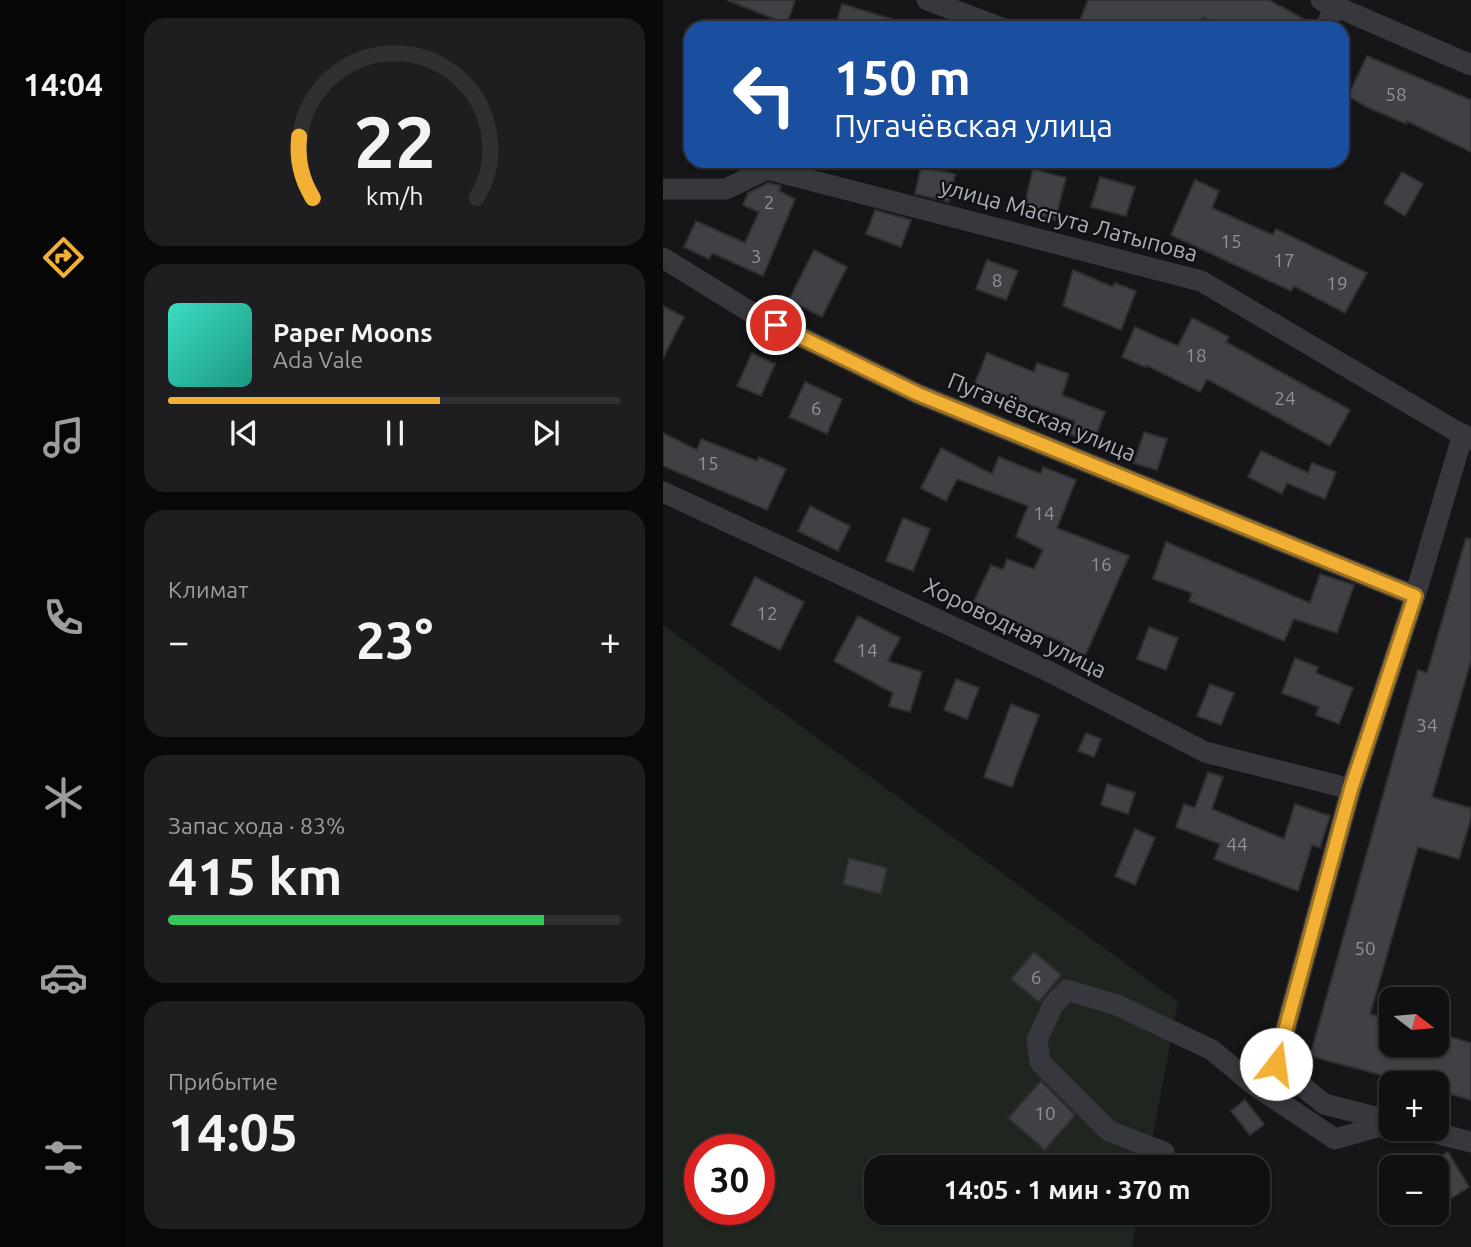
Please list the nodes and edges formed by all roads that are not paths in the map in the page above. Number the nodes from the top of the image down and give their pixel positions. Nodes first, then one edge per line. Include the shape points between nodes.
1 (927, 0) edge
2 (1328, 3) edge
3 (983, 21) edge
4 (1326, 21) edge
5 (1471, 65) edge
6 (663, 189) edge
7 (663, 258) edge
8 (1467, 437) edge
9 (663, 492) edge
10 (1415, 596) junction
11 (1351, 789) junction
12 (1379, 1119) edge
13 (1379, 1126) edge
14 (1449, 1136) edge
15 (1471, 1142) edge
16 (1164, 1152) dead end

1 - 3 street
2 - 4 street
2 - 5 street
6 - 8 street, улица Масгута Латыпова via 726,189 767,169 1201,281
7 - 10 street, Пугачёвская улица via 752,313 918,394
8 - 10 street
9 - 11 street, Хороводная улица via 1048,671 1205,752
10 - 11 street
11 - 12 street via 1276,1064 1325,1104
13 - 16 street via 1335,1139 1254,1085 1212,1050 1117,1005 1067,990 1053,1005 1036,1040 1040,1062 1109,1131
14 - 15 street

